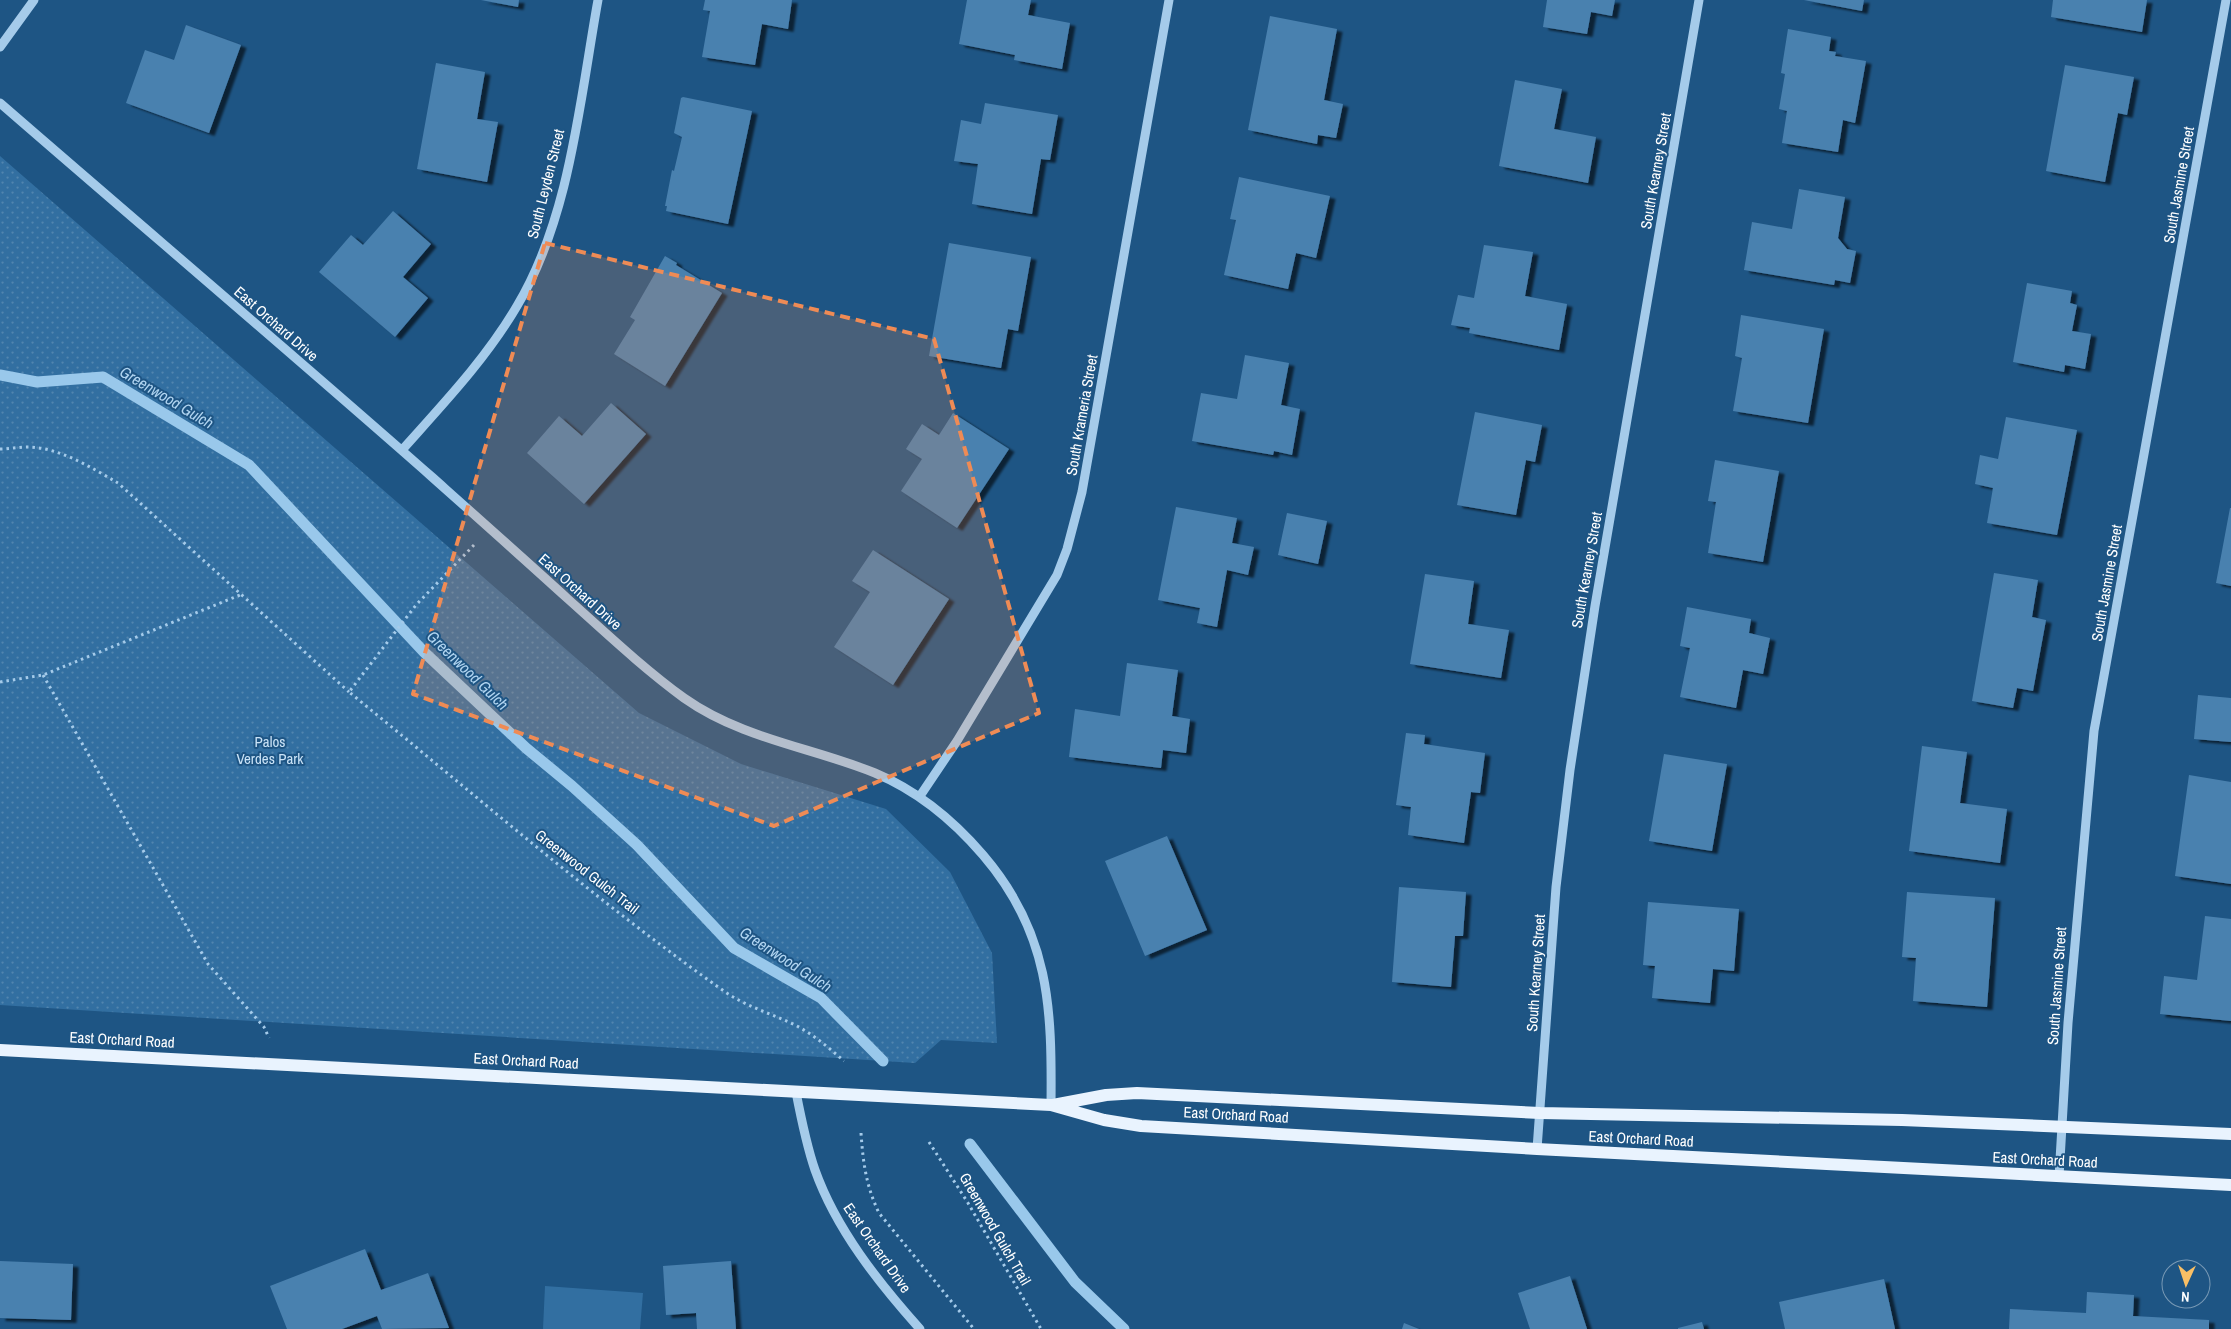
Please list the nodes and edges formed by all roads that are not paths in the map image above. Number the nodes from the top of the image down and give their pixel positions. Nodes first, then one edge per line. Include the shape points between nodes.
1 (34, 0) edge
2 (598, 0) edge
3 (1169, 0) edge
4 (1699, 0) edge
5 (2226, 0) edge
6 (0, 47) edge
7 (0, 103) edge
8 (402, 450) junction
9 (920, 796) junction
10 (0, 1050) edge
11 (796, 1092) junction
12 (1051, 1105) junction
13 (1540, 1114) junction
14 (2063, 1126) junction
15 (2231, 1134) edge
16 (1537, 1150) junction
17 (2060, 1177) junction
18 (2231, 1185) edge
19 (920, 1329) edge

1 - 6 street
2 - 8 street, South Leyden Street via 561,194 539,264 496,338 468,376
3 - 9 street, South Krameria Street via 1082,492 1067,549 1042,602
4 - 13 street, South Kearney Street via 1580,696 1556,888
5 - 14 street, South Jasmine Street via 2094,731 2068,1023
7 - 8 street, East Orchard Drive
8 - 9 street, East Orchard Drive via 625,651 688,701 762,738 875,773
9 - 12 street, East Orchard Drive via 939,810 985,857 1036,944 1050,1011
10 - 11 main road, East Orchard Road
11 - 12 main road, East Orchard Road
11 - 19 street, East Orchard Drive via 815,1170 829,1202 874,1272
12 - 13 main road, East Orchard Road via 1106,1094 1137,1093
12 - 16 main road, East Orchard Road via 1104,1120 1141,1126
13 - 14 main road, East Orchard Road
13 - 16 street, South Kearney Street
14 - 15 main road, East Orchard Road
14 - 17 street, South Jasmine Street
16 - 17 main road, East Orchard Road
17 - 18 main road, East Orchard Road

